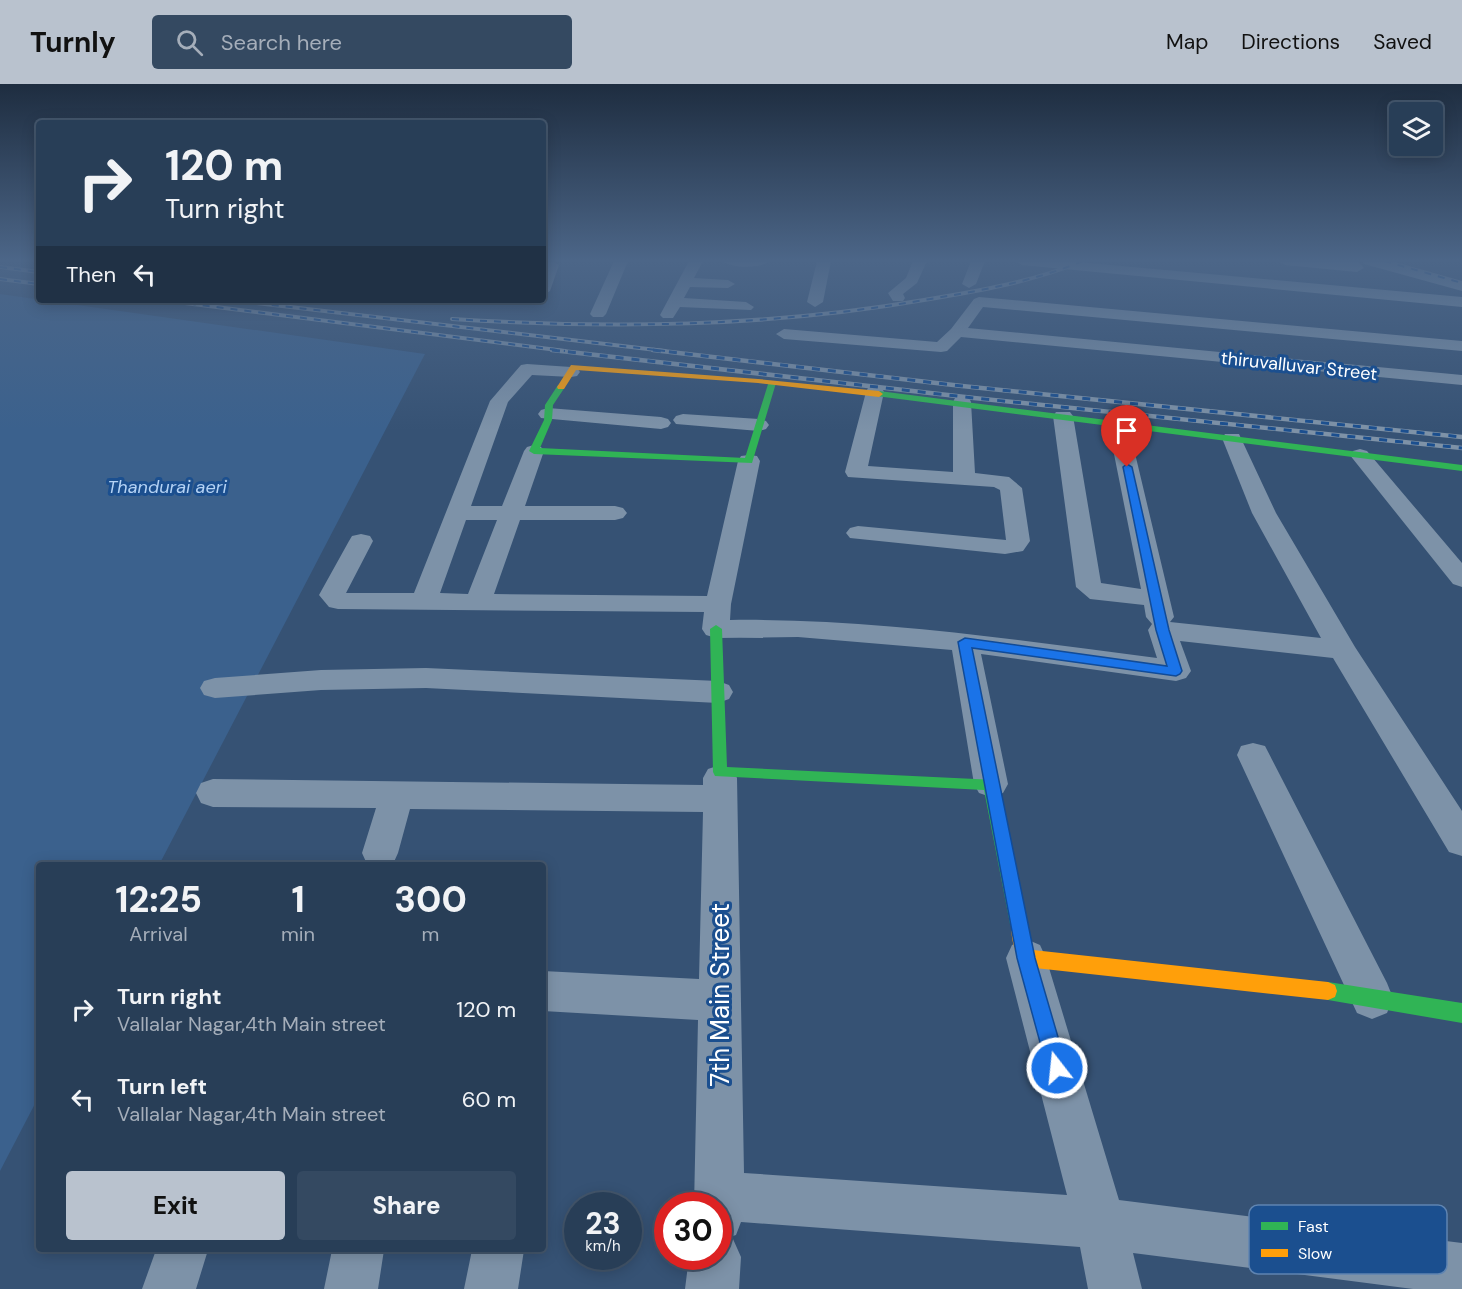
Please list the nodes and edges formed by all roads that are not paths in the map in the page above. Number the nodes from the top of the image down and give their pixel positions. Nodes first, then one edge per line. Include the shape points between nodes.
1 (968, 317) edge
2 (1144, 317) edge
3 (1424, 325) dead end
4 (957, 332) junction
5 (784, 334) dead end
6 (1455, 346) edge
7 (571, 372) junction
8 (1462, 380) edge
9 (772, 383) junction
10 (875, 393) junction
11 (962, 402) junction
12 (548, 414) junction
13 (1063, 416) junction
14 (682, 420) dead end
15 (660, 423) dead end
16 (1118, 424) junction
17 (759, 425) junction
18 (1232, 438) junction
19 (534, 451) junction
20 (1360, 455) junction
21 (749, 461) junction
22 (1462, 468) edge
23 (964, 479) junction
24 (512, 511) junction
25 (457, 513) junction
26 (615, 513) dead end
27 (858, 534) dead end
28 (361, 541) dead end
29 (1462, 579) edge
30 (1156, 598) junction
31 (424, 601) junction
32 (478, 602) junction
33 (717, 616) junction
34 (1162, 630) junction
35 (965, 642) junction
36 (1342, 650) junction
37 (215, 688) dead end
38 (718, 692) junction
39 (1253, 756) dead end
40 (991, 784) junction
41 (720, 785) junction
42 (213, 793) dead end
43 (397, 795) junction
44 (1462, 841) edge
45 (380, 853) dead end
46 (1026, 958) junction
47 (546, 991) edge
48 (1372, 998) junction
49 (720, 1001) junction
50 (1462, 1013) edge
51 (719, 1192) edge
52 (732, 1208) edge
53 (1100, 1223) junction
54 (1249, 1242) edge
55 (181, 1252) edge
56 (358, 1252) edge
57 (498, 1252) edge
58 (1447, 1267) edge
59 (1462, 1269) edge
60 (714, 1270) edge
61 (169, 1289) edge
62 (351, 1289) edge
63 (491, 1289) edge
64 (712, 1289) edge
65 (1115, 1289) edge

1 - 4 street
2 - 6 street
3 - 6 street
4 - 5 street via 941,347
4 - 8 street, thiruvalluvar Street
7 - 9 street via 574,367
7 - 12 street via 549,405
7 - 25 street via 527,369 499,401
9 - 10 street
9 - 17 street
10 - 11 street
10 - 23 street via 856,472
11 - 13 street
11 - 23 street
12 - 15 street
12 - 19 street
13 - 16 street
13 - 30 street via 1089,587 1099,593
14 - 17 street
16 - 18 street
16 - 30 street
17 - 21 street
18 - 20 street
18 - 36 street via 1264,513
19 - 21 street
19 - 24 street
20 - 22 street
20 - 29 street
21 - 33 street
23 - 27 street via 998,481 1011,488 1018,541 1014,546
24 - 25 street
24 - 26 street
24 - 32 street
25 - 31 street
28 - 31 street via 332,595 338,601
30 - 34 street
31 - 32 street
32 - 33 street
33 - 35 street via 798,628
33 - 38 street
34 - 35 street via 1176,671
34 - 36 street
35 - 40 street
36 - 44 street
37 - 38 street via 321,679 460,678
38 - 41 street
39 - 48 street
40 - 41 street
40 - 46 street
41 - 43 street
41 - 49 street, 7th Main Street
42 - 43 street
43 - 45 street
46 - 48 street via 1298,986
46 - 53 street
47 - 49 street
48 - 50 street
49 - 51 street, 7th Main Street
52 - 53 street
53 - 54 street
53 - 65 street
55 - 61 street
56 - 62 street
57 - 63 street
58 - 59 street
60 - 64 street

